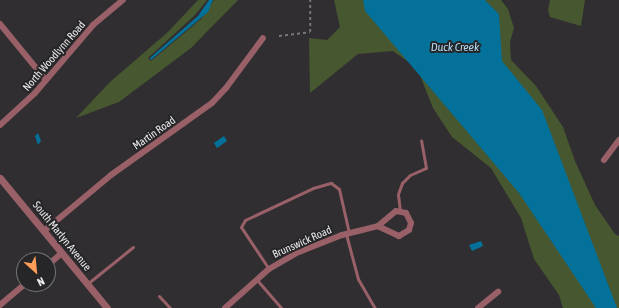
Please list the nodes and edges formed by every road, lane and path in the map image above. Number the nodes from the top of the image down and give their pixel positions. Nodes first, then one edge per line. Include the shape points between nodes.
1 (123, 0) edge
2 (310, 0) edge
3 (0, 24) edge
4 (278, 36) dead end
5 (263, 38) dead end
6 (46, 79) junction
7 (0, 125) edge
8 (421, 140) dead end
9 (619, 140) edge
10 (604, 160) dead end
11 (0, 178) edge
12 (400, 211) junction
13 (378, 226) junction
14 (44, 232) junction
15 (347, 233) junction
16 (133, 247) dead end
17 (62, 253) junction
18 (56, 258) edge
19 (269, 269) junction
20 (256, 278) junction
21 (87, 284) junction
22 (16, 291) edge
23 (498, 292) dead end
24 (159, 296) dead end
25 (0, 304) edge
26 (107, 308) edge
27 (170, 308) edge
28 (225, 308) edge
29 (280, 308) edge
30 (375, 308) edge
31 (478, 308) edge

1 - 6 street, North Woodlynn Road via 93,25
2 - 4 path via 310,32
3 - 6 street
5 - 14 street, Martin Road via 212,103 111,175
6 - 7 street, North Woodlynn Road via 20,108
8 - 12 lane via 426,168 410,175 402,183 398,194
9 - 10 street
11 - 14 street, South Marlyn Avenue
12 - 13 street, Brunswick Road via 391,213
12 - 13 street via 406,213 411,223 409,230 403,235 394,235
13 - 15 street, Brunswick Road
14 - 17 street, South Marlyn Avenue
15 - 19 street, Brunswick Road via 299,252
15 - 19 lane via 339,189 331,183 314,188 245,220 241,227
15 - 30 lane via 358,279
16 - 21 lane
17 - 18 street
17 - 21 street, South Marlyn Avenue
19 - 20 street, Brunswick Road
20 - 28 street, Brunswick Road
20 - 29 lane
21 - 26 street, South Marlyn Avenue
22 - 25 street
23 - 31 street
24 - 27 lane

